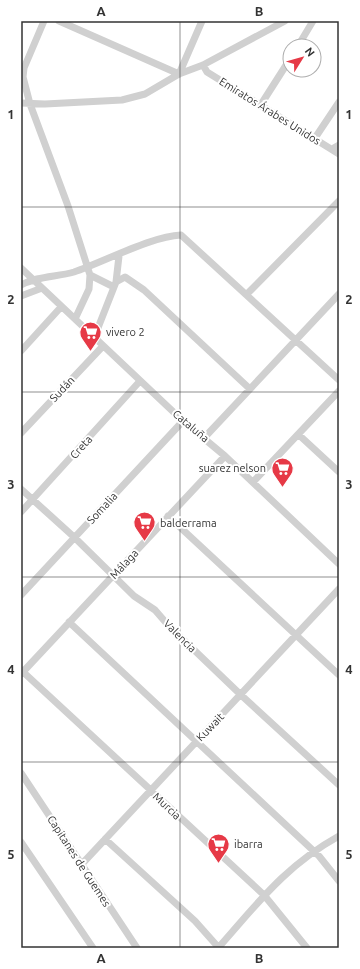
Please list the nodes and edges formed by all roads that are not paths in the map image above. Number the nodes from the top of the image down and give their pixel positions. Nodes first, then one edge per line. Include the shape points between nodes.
1 (44, 21) edge
2 (59, 21) edge
3 (201, 21) edge
4 (285, 21) edge
5 (312, 21) edge
6 (302, 38) edge
7 (203, 65) junction
8 (22, 67) edge
9 (282, 72) edge
10 (179, 74) junction
11 (339, 102) edge
12 (21, 103) edge
13 (30, 104) junction
14 (260, 106) junction
15 (315, 138) junction
16 (339, 145) edge
17 (332, 149) junction
18 (339, 154) edge
19 (339, 201) edge
20 (119, 256) junction
21 (86, 267) junction
22 (21, 268) edge
23 (90, 275) junction
24 (35, 281) junction
25 (21, 285) edge
26 (115, 285) junction
27 (42, 288) junction
28 (247, 294) junction
29 (339, 294) edge
30 (21, 296) edge
31 (61, 306) junction
32 (75, 319) junction
33 (94, 338) junction
34 (296, 339) junction
35 (103, 346) junction
36 (21, 351) edge
37 (339, 380) edge
38 (140, 381) junction
39 (250, 390) junction
40 (339, 392) edge
41 (183, 421) junction
42 (21, 433) edge
43 (299, 435) junction
44 (204, 438) junction
45 (225, 456) junction
46 (339, 472) edge
47 (253, 482) junction
48 (21, 489) edge
49 (32, 500) junction
50 (21, 512) edge
51 (168, 516) junction
52 (74, 537) junction
53 (339, 564) edge
54 (113, 575) junction
55 (339, 589) edge
56 (21, 595) edge
57 (69, 622) junction
58 (296, 635) junction
59 (22, 672) edge
60 (339, 675) edge
61 (241, 695) junction
62 (196, 742) junction
63 (21, 773) edge
64 (339, 785) edge
65 (151, 791) junction
66 (339, 836) edge
67 (105, 840) junction
68 (21, 842) edge
69 (313, 851) junction
70 (81, 865) junction
71 (339, 881) edge
72 (264, 895) junction
73 (94, 948) edge
74 (137, 948) edge
75 (219, 948) edge
76 (307, 948) edge

1 - 8 street
2 - 10 street
3 - 10 street
4 - 7 street
5 - 6 street
7 - 10 street
7 - 14 street, Emiratos Árabes Unidos via 207,72
8 - 13 street
9 - 14 street
10 - 13 street via 134,98
11 - 15 street
12 - 13 street
13 - 21 street via 68,206
14 - 15 street, Emiratos Árabes Unidos
15 - 17 street, Emiratos Árabes Unidos
16 - 17 street
17 - 18 street, Emiratos Árabes Unidos
19 - 28 street
20 - 21 street
20 - 26 street
20 - 28 street via 150,242 181,235
21 - 23 street
21 - 24 street
22 - 24 street, Cataluña
23 - 26 street
23 - 32 street via 89,289
24 - 25 street
24 - 27 street, Cataluña
26 - 33 street
26 - 39 street via 125,277 144,290
27 - 30 street
27 - 31 street, Cataluña
28 - 34 street
29 - 34 street
31 - 32 street, Cataluña
31 - 36 street
32 - 33 street, Cataluña
33 - 35 street, Cataluña
34 - 37 street
34 - 39 street
35 - 38 street, Cataluña
35 - 42 street, Sudán
38 - 41 street, Cataluña
38 - 49 street, Creta
39 - 44 street
40 - 43 street
41 - 44 street, Cataluña
41 - 52 street, Somalia
43 - 46 street
43 - 47 street
44 - 45 street, Cataluña
45 - 47 street, Cataluña
45 - 51 street, Málaga
47 - 53 street, Cataluña
48 - 49 street, Valencia
49 - 50 street, Creta
49 - 52 street, Valencia
51 - 54 street, Málaga
51 - 58 street
52 - 54 street, Valencia
52 - 56 street, Somalia
54 - 57 street, Málaga
54 - 61 street, Valencia via 134,596 155,610
55 - 58 street, Kuwait
57 - 59 street, Málaga
57 - 62 street
58 - 60 street
58 - 61 street, Kuwait
59 - 65 street, Murcia
61 - 62 street, Kuwait
61 - 64 street, Valencia
62 - 65 street, Kuwait
62 - 69 street
63 - 70 street, Capitanes de Guemes
65 - 67 street, Kuwait
65 - 72 street, Murcia
66 - 69 street
67 - 70 street, Kuwait
67 - 75 street via 195,921
68 - 73 street
69 - 71 street
69 - 72 street
70 - 74 street, Capitanes de Guemes
72 - 75 street
72 - 76 street, Murcia

